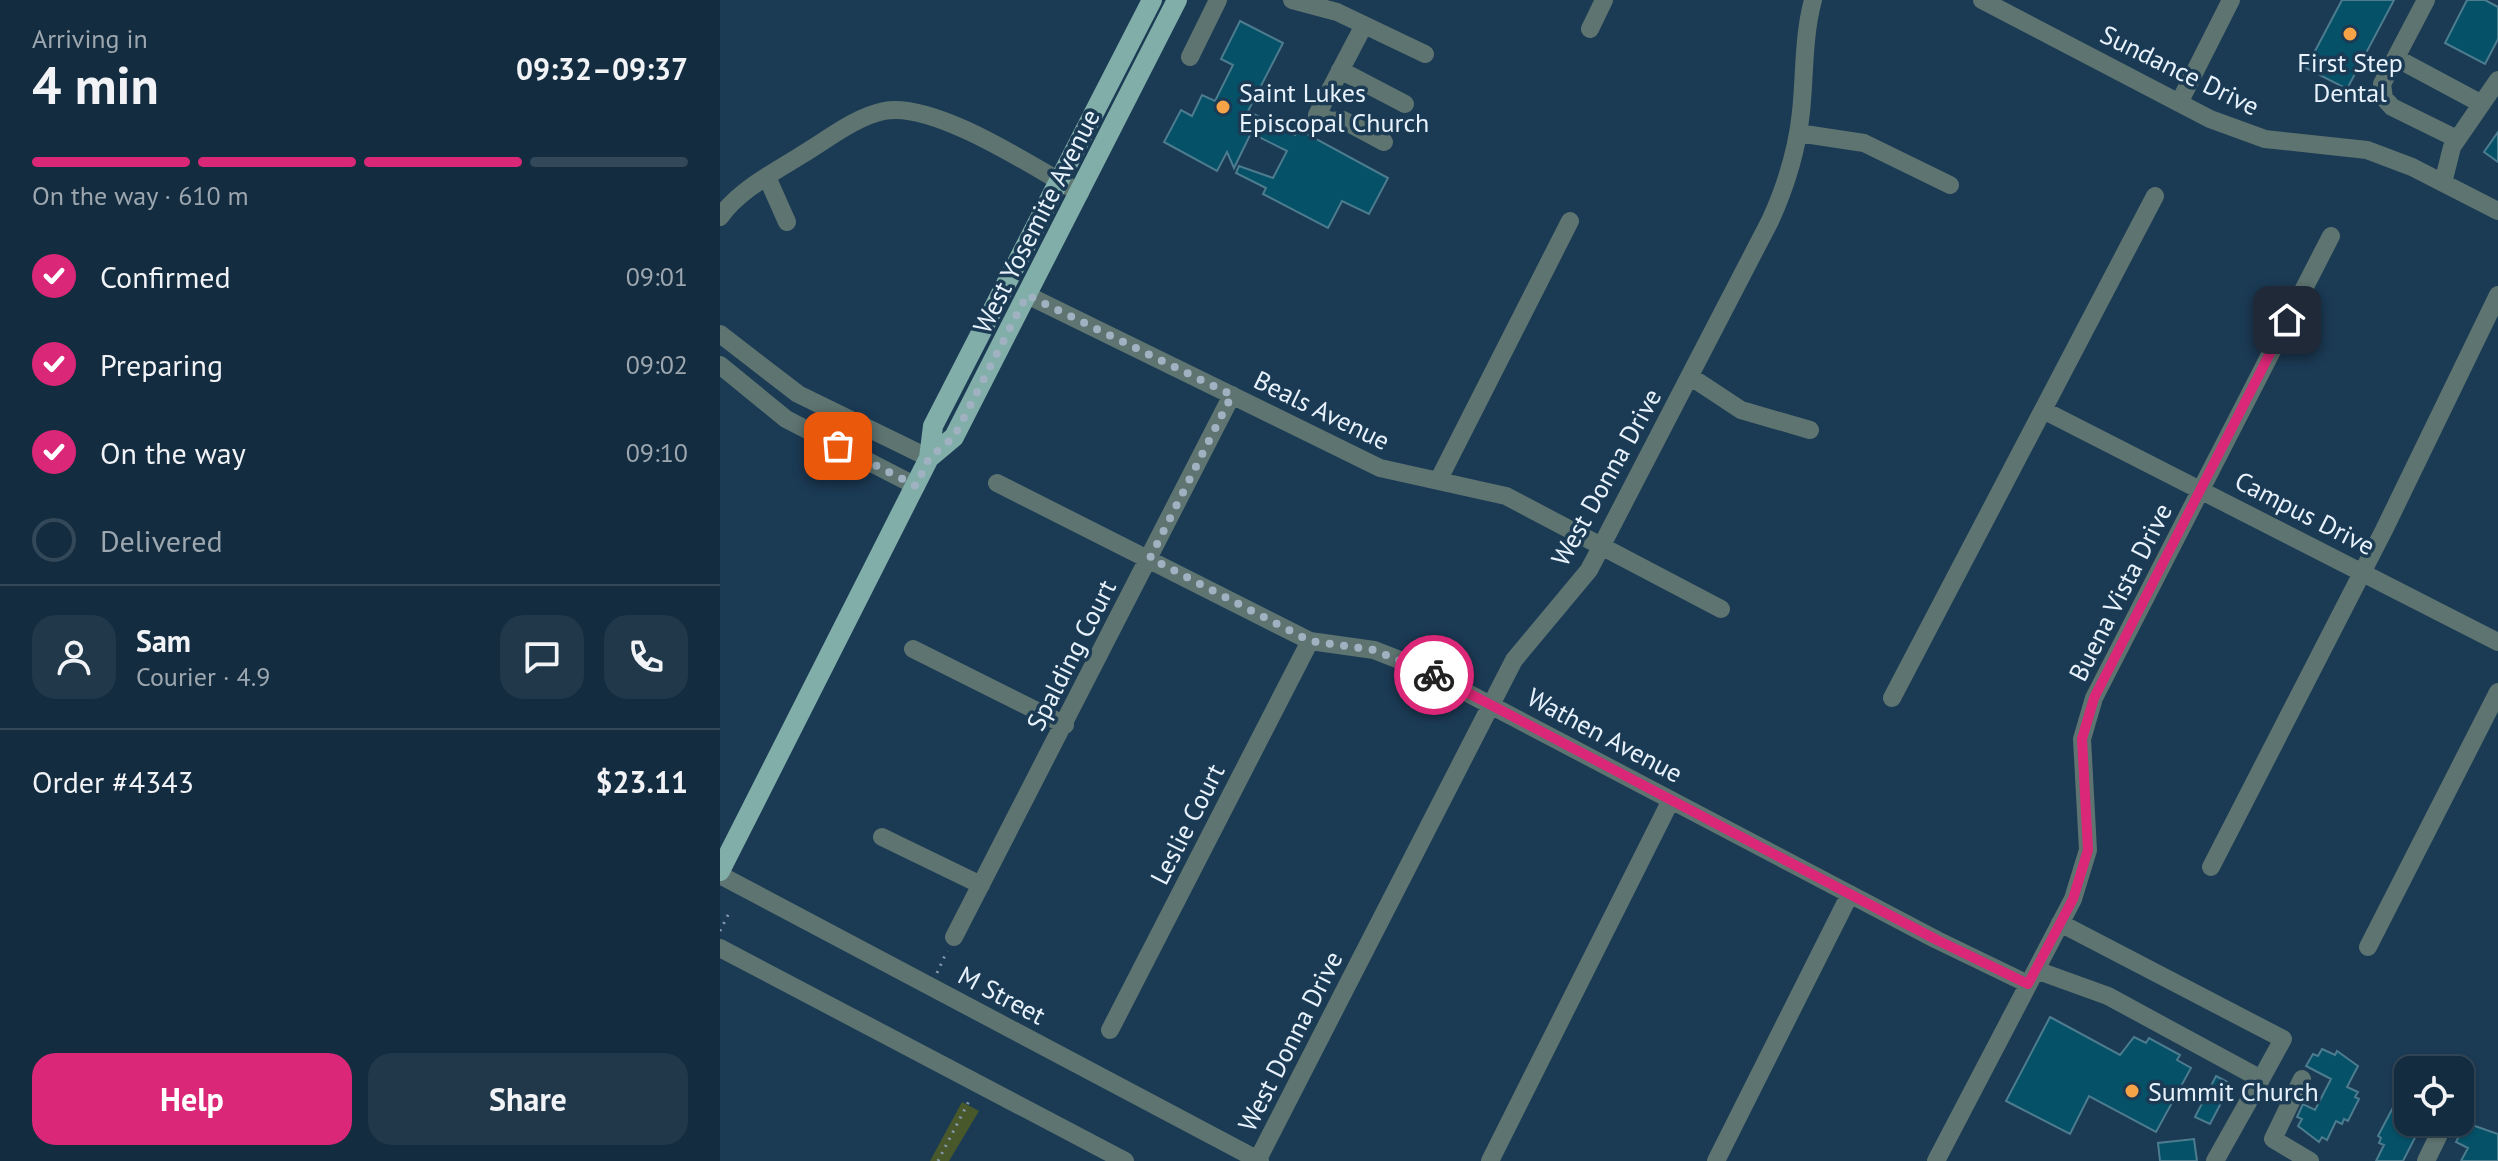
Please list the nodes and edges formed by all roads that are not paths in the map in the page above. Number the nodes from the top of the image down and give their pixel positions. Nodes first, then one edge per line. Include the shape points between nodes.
1 (1152, 0) edge
2 (1177, 0) edge
3 (1218, 0) edge
4 (1292, 0) edge
5 (1604, 0) edge
6 (1813, 0) edge
7 (1982, 0) edge
8 (2025, 0) edge
9 (2231, 0) edge
10 (2426, 0) edge
11 (2016, 18) junction
12 (1364, 25) junction
13 (1590, 29) dead end
14 (1425, 54) dead end
15 (1190, 57) dead end
16 (2396, 58) junction
17 (1340, 70) junction
18 (2498, 80) edge
19 (2179, 103) junction
20 (2480, 103) junction
21 (1405, 104) dead end
22 (1798, 133) junction
23 (2457, 139) junction
24 (1384, 142) dead end
25 (767, 177) junction
26 (1058, 181) junction
27 (2443, 183) junction
28 (1950, 185) dead end
29 (1080, 193) junction
30 (2155, 196) dead end
31 (2498, 211) edge
32 (720, 217) edge
33 (1570, 221) dead end
34 (787, 222) dead end
35 (2331, 236) dead end
36 (1027, 295) junction
37 (2498, 295) edge
38 (720, 334) edge
39 (720, 365) edge
40 (1691, 377) junction
41 (1232, 395) junction
42 (2045, 411) junction
43 (1810, 430) dead end
44 (929, 458) junction
45 (1439, 479) junction
46 (997, 483) dead end
47 (916, 486) junction
48 (2201, 489) junction
49 (1602, 546) junction
50 (1150, 558) junction
51 (2363, 572) junction
52 (1721, 609) dead end
53 (1310, 641) junction
54 (2498, 642) edge
55 (913, 649) dead end
56 (2498, 692) edge
57 (1892, 698) dead end
58 (1491, 705) junction
59 (1065, 725) junction
60 (1671, 800) junction
61 (882, 837) dead end
62 (2211, 867) dead end
63 (720, 873) edge
64 (981, 885) junction
65 (1850, 894) junction
66 (2060, 923) junction
67 (954, 937) road end
68 (2368, 947) dead end
69 (720, 948) edge
70 (2032, 977) junction
71 (1110, 1030) dead end
72 (2261, 1079) junction
73 (2302, 1079) dead end
74 (2438, 1136) edge
75 (1125, 1161) edge
76 (1258, 1161) edge
77 (1490, 1161) edge
78 (1716, 1161) edge
79 (1936, 1161) edge
80 (2215, 1161) edge
81 (2310, 1161) edge
82 (2426, 1161) edge

1 - 26 main road, West Yosemite Avenue
2 - 29 main road, West Yosemite Avenue
3 - 15 street
4 - 12 street
5 - 13 street
6 - 22 street, West Donna Drive
7 - 11 street, Sundance Drive
8 - 11 street
9 - 19 street
10 - 16 street
11 - 19 street, Sundance Drive
12 - 14 street
12 - 17 street
16 - 20 street
16 - 23 street via 2382,84 2384,98
17 - 21 street
17 - 24 street via 1317,115 1343,120
18 - 20 street
19 - 27 street, Sundance Drive via 2265,139 2367,150
20 - 23 street
22 - 28 street via 1864,143
22 - 40 street, West Donna Drive via 1782,195
23 - 27 street
25 - 26 street via 853,123 884,111 910,110 940,118
25 - 32 street
25 - 34 street
26 - 29 street
26 - 44 main road, West Yosemite Avenue via 933,426
27 - 31 street, Sundance Drive
29 - 36 main road, West Yosemite Avenue
30 - 42 street
33 - 45 street
35 - 48 street, Buena Vista Drive
36 - 41 street, Beals Avenue
36 - 44 main road, West Yosemite Avenue via 954,437
37 - 51 street
38 - 44 street via 798,394
39 - 47 street via 786,419
40 - 43 street via 1741,410
40 - 49 street, West Donna Drive
41 - 45 street, Beals Avenue via 1380,468
41 - 50 street, Spalding Court
42 - 48 street, Campus Drive
42 - 57 street
44 - 47 main road, West Yosemite Avenue
45 - 49 street, Beals Avenue via 1506,496
46 - 50 street, Wathen Avenue
47 - 63 main road, West Yosemite Avenue
48 - 51 street, Campus Drive
48 - 66 street, Buena Vista Drive via 2094,698 2082,739 2088,850
49 - 52 street, Beals Avenue
49 - 58 street, West Donna Drive via 1589,570 1526,643
50 - 53 street, Wathen Avenue
50 - 59 street, Spalding Court
51 - 54 street, Campus Drive
51 - 62 street
53 - 58 street, Wathen Avenue via 1393,656
53 - 71 street, Leslie Court
55 - 59 street
56 - 68 street
58 - 60 street, Wathen Avenue
58 - 76 street, West Donna Drive
59 - 64 street, Spalding Court
60 - 65 street, Wathen Avenue
60 - 77 street
61 - 64 street
63 - 76 street, M Street
64 - 67 street, Spalding Court
65 - 70 street, Wathen Avenue
65 - 78 street
66 - 70 street, Buena Vista Drive
66 - 72 street via 2283,1039
69 - 75 street
70 - 72 street, Wathen Avenue via 2108,996
70 - 79 street, Buena Vista Drive
72 - 80 street
73 - 81 street via 2273,1139
74 - 82 street

